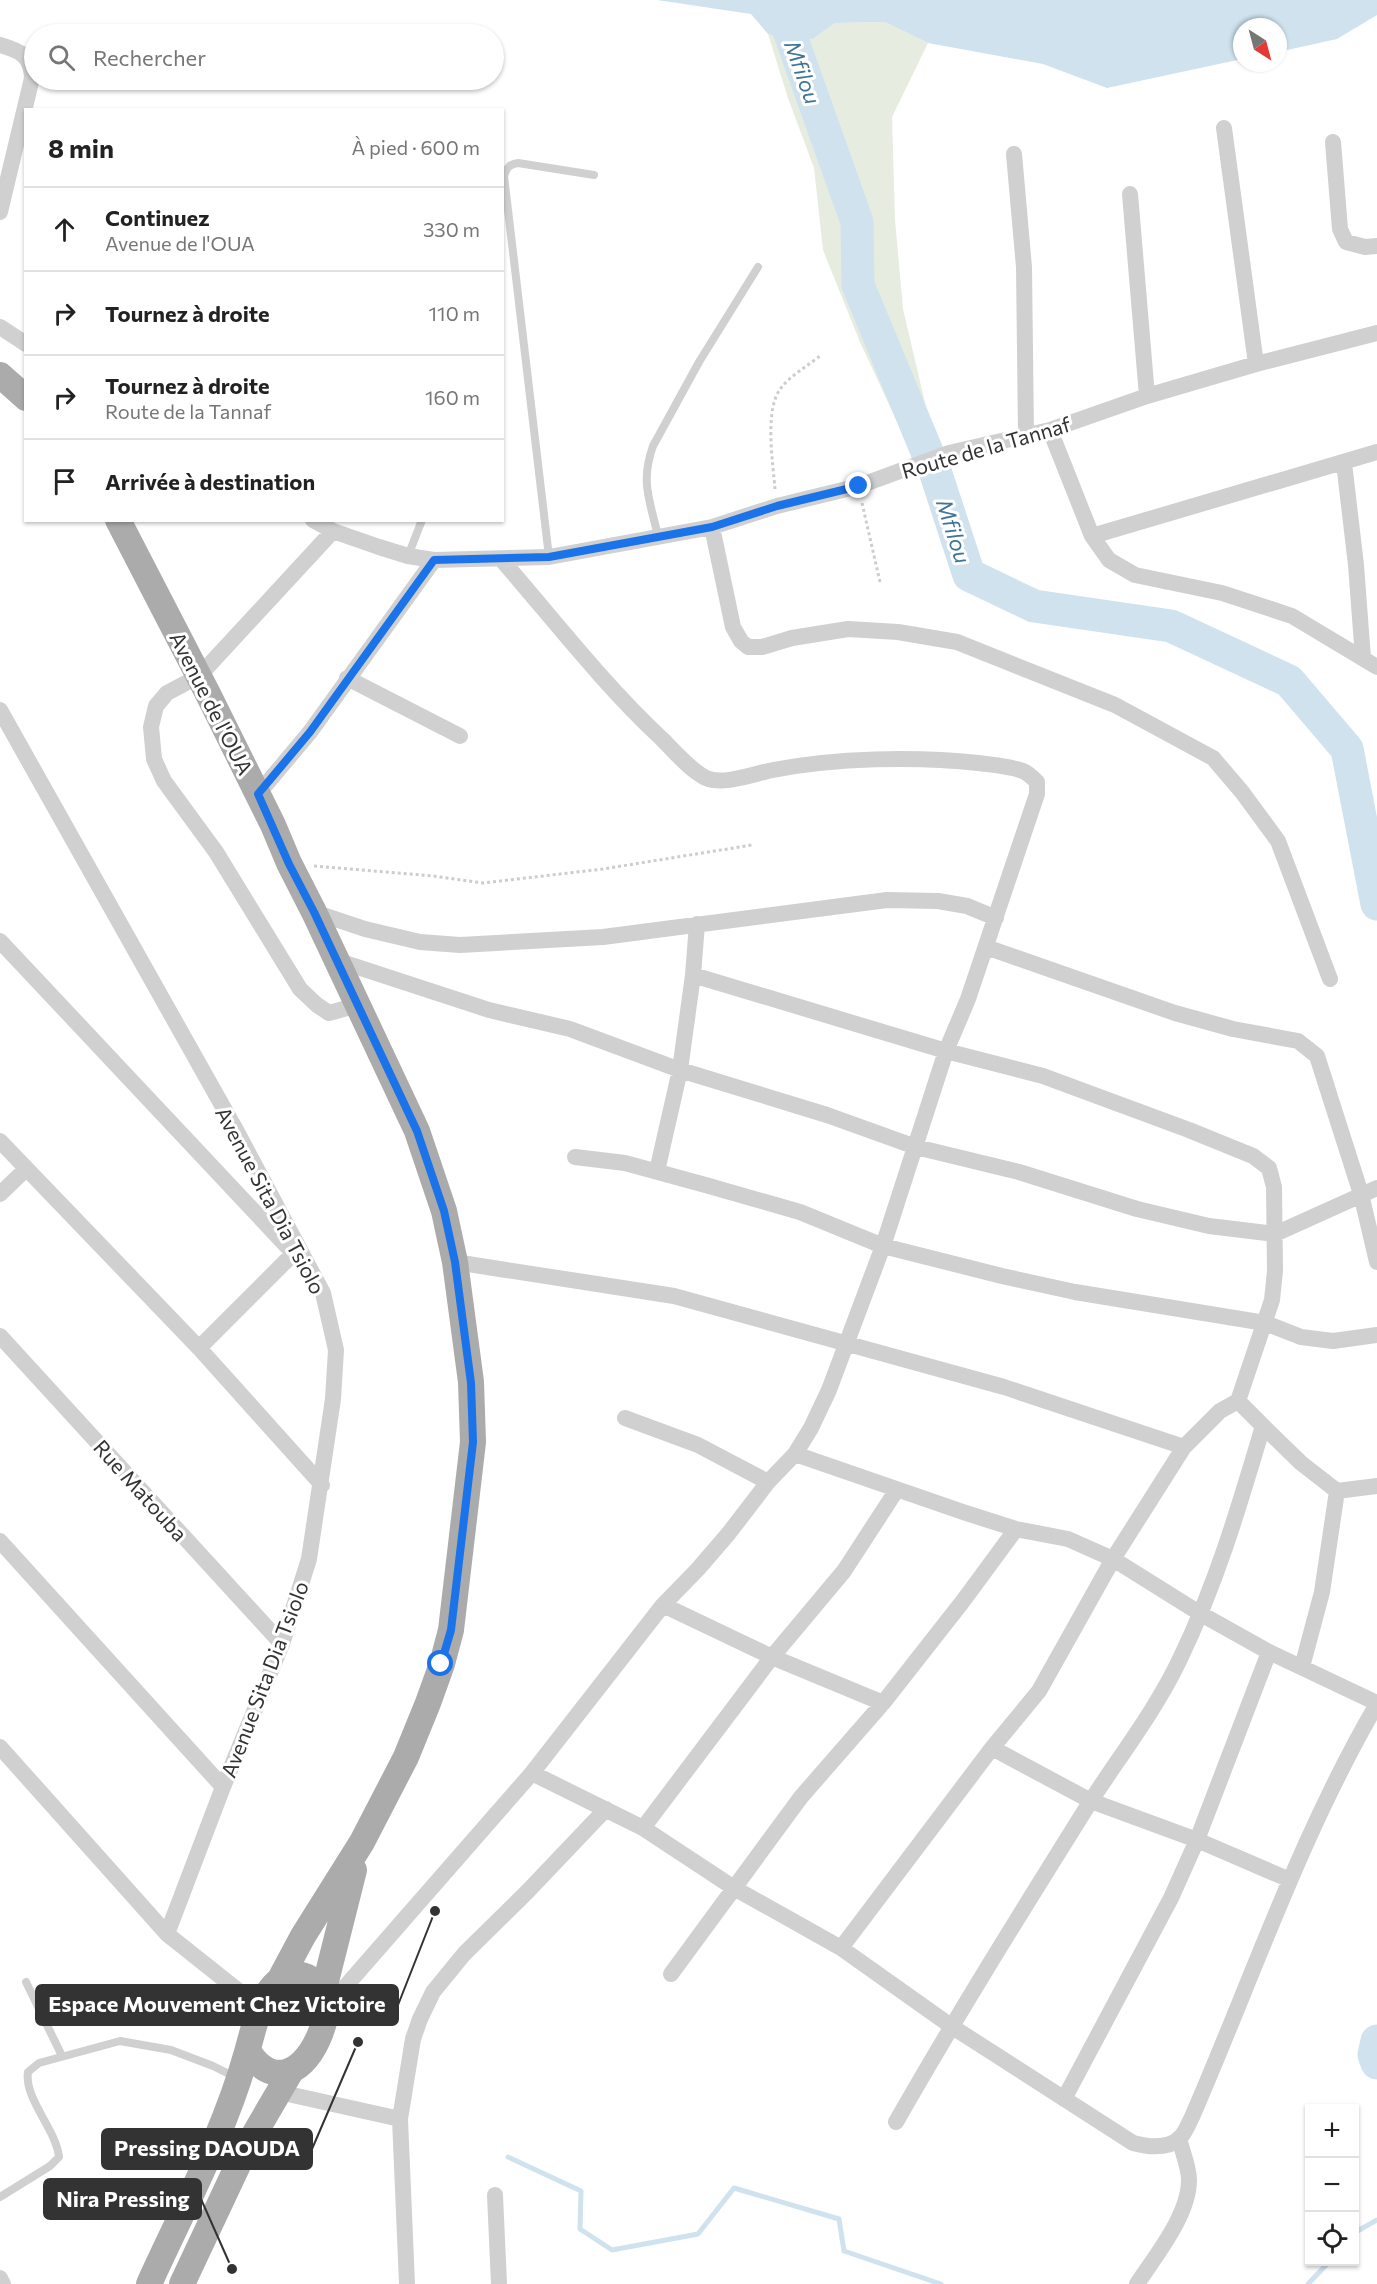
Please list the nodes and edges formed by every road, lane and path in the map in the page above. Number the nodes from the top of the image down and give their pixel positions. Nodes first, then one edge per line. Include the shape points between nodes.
1 (0, 45) edge
2 (24, 56) edge
3 (27, 90) edge
4 (1224, 128) dead end
5 (1334, 142) dead end
6 (1014, 154) dead end
7 (4, 175) edge
8 (594, 175) dead end
9 (1130, 194) dead end
10 (0, 212) edge
11 (1377, 246) edge
12 (758, 267) dead end
13 (0, 327) edge
14 (1377, 333) edge
15 (24, 343) edge
16 (821, 355) dead end
17 (1256, 364) junction
18 (0, 375) edge
19 (24, 396) edge
20 (1147, 396) junction
21 (1050, 430) junction
22 (1026, 435) junction
23 (1377, 452) edge
24 (1344, 463) junction
25 (859, 486) junction
26 (777, 506) junction
27 (119, 522) edge
28 (317, 522) edge
29 (422, 522) edge
30 (712, 527) junction
31 (333, 531) junction
32 (658, 536) junction
33 (1092, 536) junction
34 (408, 556) junction
35 (549, 557) junction
36 (434, 560) junction
37 (501, 560) junction
38 (880, 582) dead end
39 (1370, 663) edge
40 (199, 676) junction
41 (347, 678) junction
42 (0, 710) edge
43 (460, 736) dead end
44 (258, 794) junction
45 (752, 845) dead end
46 (289, 864) junction
47 (314, 912) junction
48 (996, 918) junction
49 (697, 924) junction
50 (0, 941) edge
51 (986, 947) junction
52 (336, 960) junction
53 (693, 975) junction
54 (1330, 980) dead end
55 (358, 1005) junction
56 (946, 1051) junction
57 (680, 1070) junction
58 (0, 1141) edge
59 (916, 1147) junction
60 (575, 1157) dead end
61 (26, 1169) junction
62 (657, 1171) junction
63 (1377, 1188) edge
64 (0, 1194) edge
65 (1361, 1194) junction
66 (1275, 1234) junction
67 (883, 1246) junction
68 (294, 1253) junction
69 (455, 1262) junction
70 (1377, 1262) edge
71 (323, 1293) junction
72 (1265, 1323) junction
73 (1377, 1335) edge
74 (0, 1336) edge
75 (847, 1342) junction
76 (199, 1348) junction
77 (1238, 1401) junction
78 (625, 1418) dead end
79 (1263, 1426) junction
80 (1184, 1447) junction
81 (795, 1454) junction
82 (768, 1482) junction
83 (322, 1485) junction
84 (1377, 1486) edge
85 (896, 1491) junction
86 (1336, 1491) junction
87 (1016, 1529) junction
88 (0, 1541) edge
89 (1113, 1559) junction
90 (663, 1605) junction
91 (1201, 1614) junction
92 (282, 1644) junction
93 (1269, 1652) junction
94 (772, 1657) junction
95 (1302, 1667) junction
96 (883, 1703) junction
97 (1377, 1704) edge
98 (992, 1748) junction
99 (1, 1750) edge
100 (532, 1773) junction
101 (223, 1787) junction
102 (1091, 1801) junction
103 (606, 1809) junction
104 (643, 1828) junction
105 (1197, 1840) junction
106 (362, 1842) junction
107 (1290, 1880) junction
108 (734, 1888) junction
109 (167, 1934) junction
110 (841, 1948) junction
111 (671, 1974) dead end
112 (280, 1979) junction
113 (26, 1982) dead end
114 (328, 1996) junction
115 (260, 2008) junction
116 (951, 2026) junction
117 (248, 2051) junction
118 (62, 2056) junction
119 (239, 2078) junction
120 (284, 2083) junction
121 (1064, 2099) junction
122 (400, 2120) junction
123 (896, 2122) dead end
124 (1179, 2138) junction
125 (495, 2195) dead end
126 (0, 2197) edge
127 (0, 2278) edge
128 (3, 2284) edge
129 (149, 2284) edge
130 (182, 2284) edge
131 (408, 2284) edge
132 (499, 2284) edge
133 (1137, 2284) edge

1 - 2 street
3 - 7 street
4 - 17 street
5 - 11 street via 1340,229 1346,242
6 - 22 street via 1024,267
7 - 10 street
8 - 35 lane via 518,163 511,164 504,176
9 - 20 street
12 - 32 lane via 653,446 645,480
13 - 15 street
14 - 17 street, Route de la Tannaf
16 - 26 path via 780,388 772,414
17 - 20 street, Route de la Tannaf
18 - 19 main road
20 - 21 street, Route de la Tannaf
21 - 22 street, Route de la Tannaf
21 - 33 street
22 - 25 street, Route de la Tannaf via 949,453
23 - 24 street
24 - 33 street
24 - 39 street
25 - 26 street, Route de la Tannaf
25 - 38 path
26 - 30 street, Route de la Tannaf
27 - 40 main road, Avenue de l'OUA
28 - 31 street, Route de la Tannaf
29 - 34 lane
30 - 32 street, Route de la Tannaf
30 - 54 street via 733,627 748,647 848,630 898,632 957,642 1114,705 1213,758 1278,841
31 - 34 street, Route de la Tannaf
31 - 40 street
32 - 35 street, Route de la Tannaf
33 - 39 street via 1109,560 1135,575 1222,593 1292,616
34 - 36 street, Route de la Tannaf
35 - 37 street, Route de la Tannaf
36 - 37 street, Route de la Tannaf
36 - 41 street
37 - 48 street via 602,680 706,778 716,781 820,763 883,760 956,761 1025,771 1037,782 1037,794
40 - 44 main road, Avenue de l'OUA
40 - 55 street via 167,693 156,706 151,727 154,759 164,781 216,852 300,988 329,1013
41 - 43 street
41 - 44 street via 310,732
42 - 71 street, Avenue Sita Dia Tsiolo
44 - 46 main road, Avenue de l'OUA
45 - 46 path via 483,883
46 - 47 main road, Avenue de l'OUA
47 - 49 street via 420,942 460,945 603,937
47 - 52 main road, Avenue de l'OUA
48 - 49 street via 968,906 938,901 887,900
48 - 51 street
49 - 53 street
50 - 68 street
51 - 56 street
51 - 65 street via 1175,1013 1298,1041 1317,1056
52 - 55 main road, Avenue de l'OUA
52 - 57 street via 489,1010 570,1029
53 - 56 street
53 - 57 street
55 - 69 main road, Avenue de l'OUA via 417,1131 444,1211
56 - 59 street
56 - 66 street via 1043,1076 1253,1156 1269,1168 1274,1187
57 - 59 street
57 - 62 street
58 - 61 street
59 - 66 street via 1019,1172 1147,1211 1209,1226
59 - 67 street
60 - 62 street
61 - 64 street
61 - 76 street
62 - 67 street via 800,1212
63 - 65 street
65 - 66 street
65 - 70 street
66 - 72 street via 1272,1300
67 - 72 street via 1075,1292
67 - 75 street
68 - 71 street
68 - 76 street
69 - 75 street via 674,1296
69 - 106 main road, Avenue de l'OUA via 471,1383 473,1442 451,1630 415,1736
71 - 83 street, Avenue Sita Dia Tsiolo via 336,1350
72 - 73 street via 1301,1337 1333,1341
72 - 77 street
74 - 92 street, Rue Matouba
75 - 80 street via 1004,1387
75 - 81 street via 829,1390
76 - 83 street
77 - 79 street
77 - 80 street via 1213,1417
78 - 82 street via 698,1445
79 - 86 street
79 - 91 street via 1225,1554
80 - 89 street
81 - 82 street
81 - 85 street
82 - 90 street via 729,1533
83 - 92 street, Avenue Sita Dia Tsiolo via 309,1559
84 - 86 street
85 - 87 street
85 - 94 street via 844,1571
86 - 95 street via 1322,1592
87 - 89 street via 1068,1539
87 - 96 street
88 - 101 street
89 - 91 street
89 - 98 street via 1039,1691
90 - 94 street
90 - 100 street
91 - 93 street
91 - 102 street via 1147,1719
92 - 101 street, Avenue Sita Dia Tsiolo
93 - 95 street
93 - 105 street
94 - 96 street
94 - 104 street
95 - 97 street
96 - 108 street via 801,1797
97 - 107 street
98 - 102 street
98 - 110 street
99 - 109 street
100 - 103 street
100 - 114 street
101 - 109 street, Avenue Sita Dia Tsiolo
102 - 105 street
102 - 116 street
103 - 104 street
103 - 122 street via 464,1954 433,1992 413,2039
104 - 108 street
105 - 107 street
105 - 121 street via 1171,1898
106 - 112 main road, Avenue de l'OUA
106 - 114 main road, Avenue de l'OUA
107 - 124 street via 1210,2076
108 - 110 street
108 - 111 street
109 - 115 street
110 - 116 street
112 - 114 main road via 304,1976 314,1980
112 - 115 main road, Avenue de l'OUA
113 - 118 lane
114 - 120 main road, Avenue de l'OUA via 318,2040
115 - 117 main road, Avenue de l'OUA
116 - 121 street
116 - 123 street
117 - 119 main road
117 - 120 main road
118 - 119 lane via 120,2041 171,2050
118 - 126 lane via 32,2067 27,2078 59,2157
119 - 129 main road
120 - 122 street
120 - 130 main road via 245,2150
121 - 124 street via 1133,2143 1163,2146
122 - 131 street
124 - 133 street via 1189,2179 1186,2200
125 - 132 street
127 - 128 street

